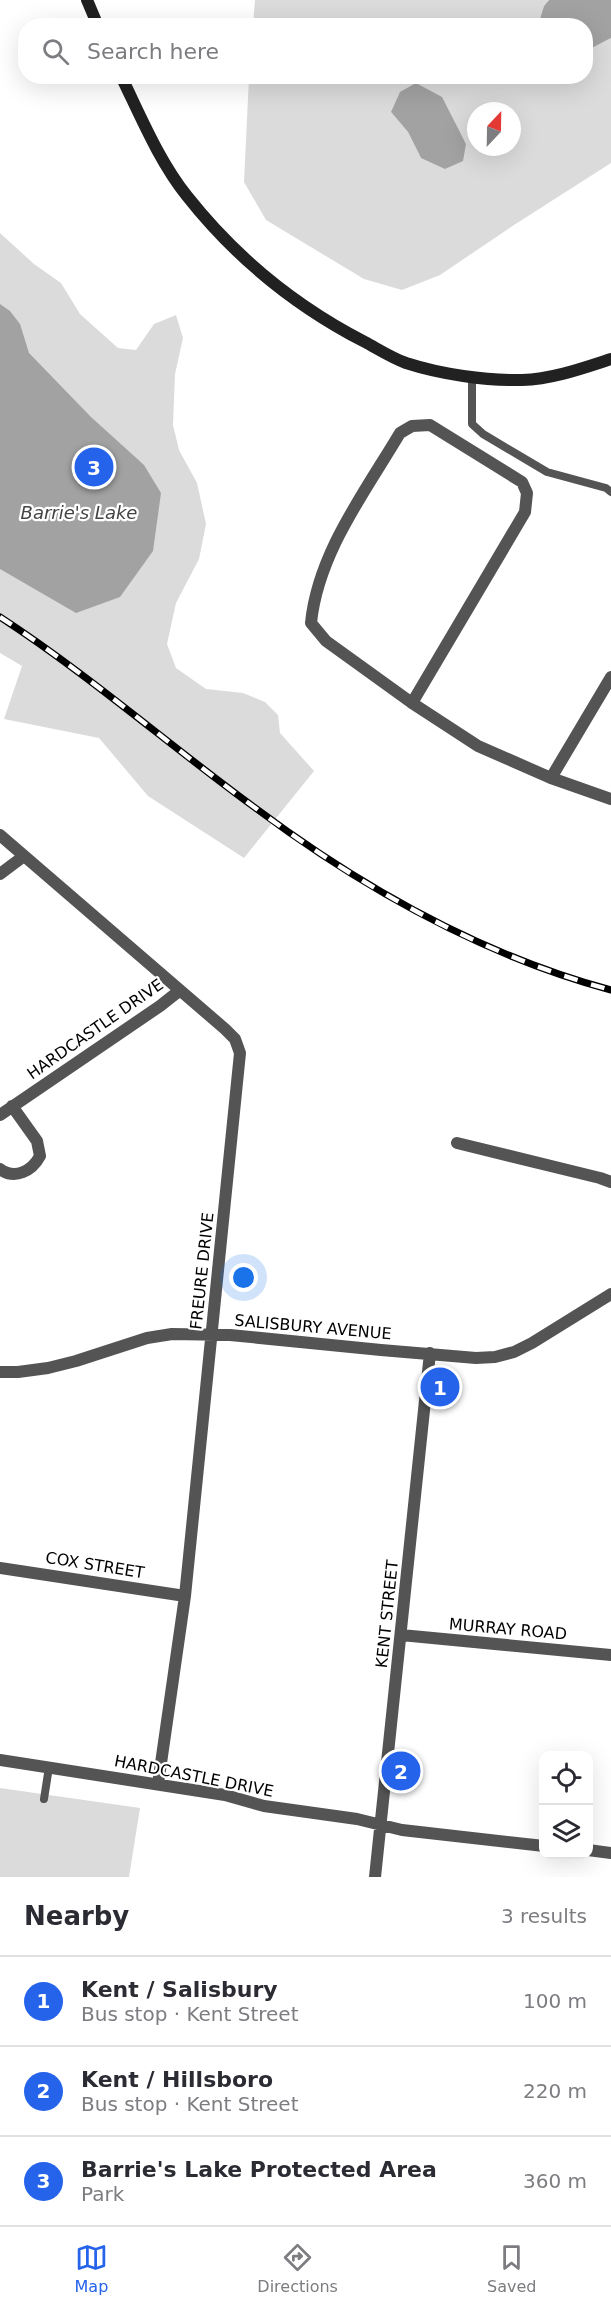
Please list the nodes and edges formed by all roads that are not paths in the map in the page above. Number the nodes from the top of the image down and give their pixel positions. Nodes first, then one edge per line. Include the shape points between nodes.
1 (87, 0) edge
2 (95, 18) edge
3 (125, 84) edge
4 (611, 359) edge
5 (472, 378) junction
6 (611, 492) edge
7 (611, 677) edge
8 (412, 703) junction
9 (551, 778) junction
10 (611, 799) edge
11 (0, 835) edge
12 (24, 856) junction
13 (0, 874) edge
14 (178, 991) junction
15 (12, 1106) junction
16 (0, 1115) edge
17 (457, 1143) dead end
18 (0, 1169) edge
19 (611, 1182) edge
20 (611, 1294) edge
21 (212, 1335) junction
22 (430, 1353) junction
23 (0, 1372) edge
24 (0, 1568) edge
25 (185, 1596) junction
26 (401, 1635) junction
27 (611, 1654) edge
28 (0, 1760) edge
29 (49, 1767) junction
30 (158, 1784) junction
31 (44, 1799) dead end
32 (381, 1825) junction
33 (539, 1845) edge
34 (593, 1851) edge
35 (611, 1853) edge
36 (375, 1877) edge

1 - 2 main road
3 - 5 main road via 151,138 186,195 235,252 290,297 345,332 405,362
4 - 5 main road via 570,372 523,380
5 - 6 lane via 472,424 483,434 547,472
7 - 9 street
8 - 8 street via 326,641 310,623 323,572 338,537 400,433 412,426 430,425 522,482 527,493 525,512
8 - 9 street via 478,746
9 - 10 street
11 - 12 street, FREURE DRIVE
12 - 13 street
12 - 14 street, FREURE DRIVE
14 - 15 street, HARDCASTLE DRIVE
14 - 21 street, FREURE DRIVE via 235,1039 240,1053
15 - 16 street, HARDCASTLE DRIVE
15 - 18 street via 37,1141 40,1156 25,1172 5,1173
17 - 19 street
20 - 22 street, SALISBURY AVENUE via 514,1352 476,1358
21 - 22 street, SALISBURY AVENUE
21 - 23 street, SALISBURY AVENUE via 147,1338 58,1366
21 - 25 street, FREURE DRIVE
22 - 26 street, KENT STREET
24 - 25 street, COX STREET
25 - 30 street, FREURE DRIVE
26 - 27 street, MURRAY ROAD
26 - 32 street, KENT STREET
28 - 29 street, HARDCASTLE DRIVE
29 - 30 street, HARDCASTLE DRIVE
29 - 31 lane
30 - 32 street, HARDCASTLE DRIVE
32 - 33 street, HARDCASTLE DRIVE
32 - 36 street, KENT STREET
34 - 35 street

